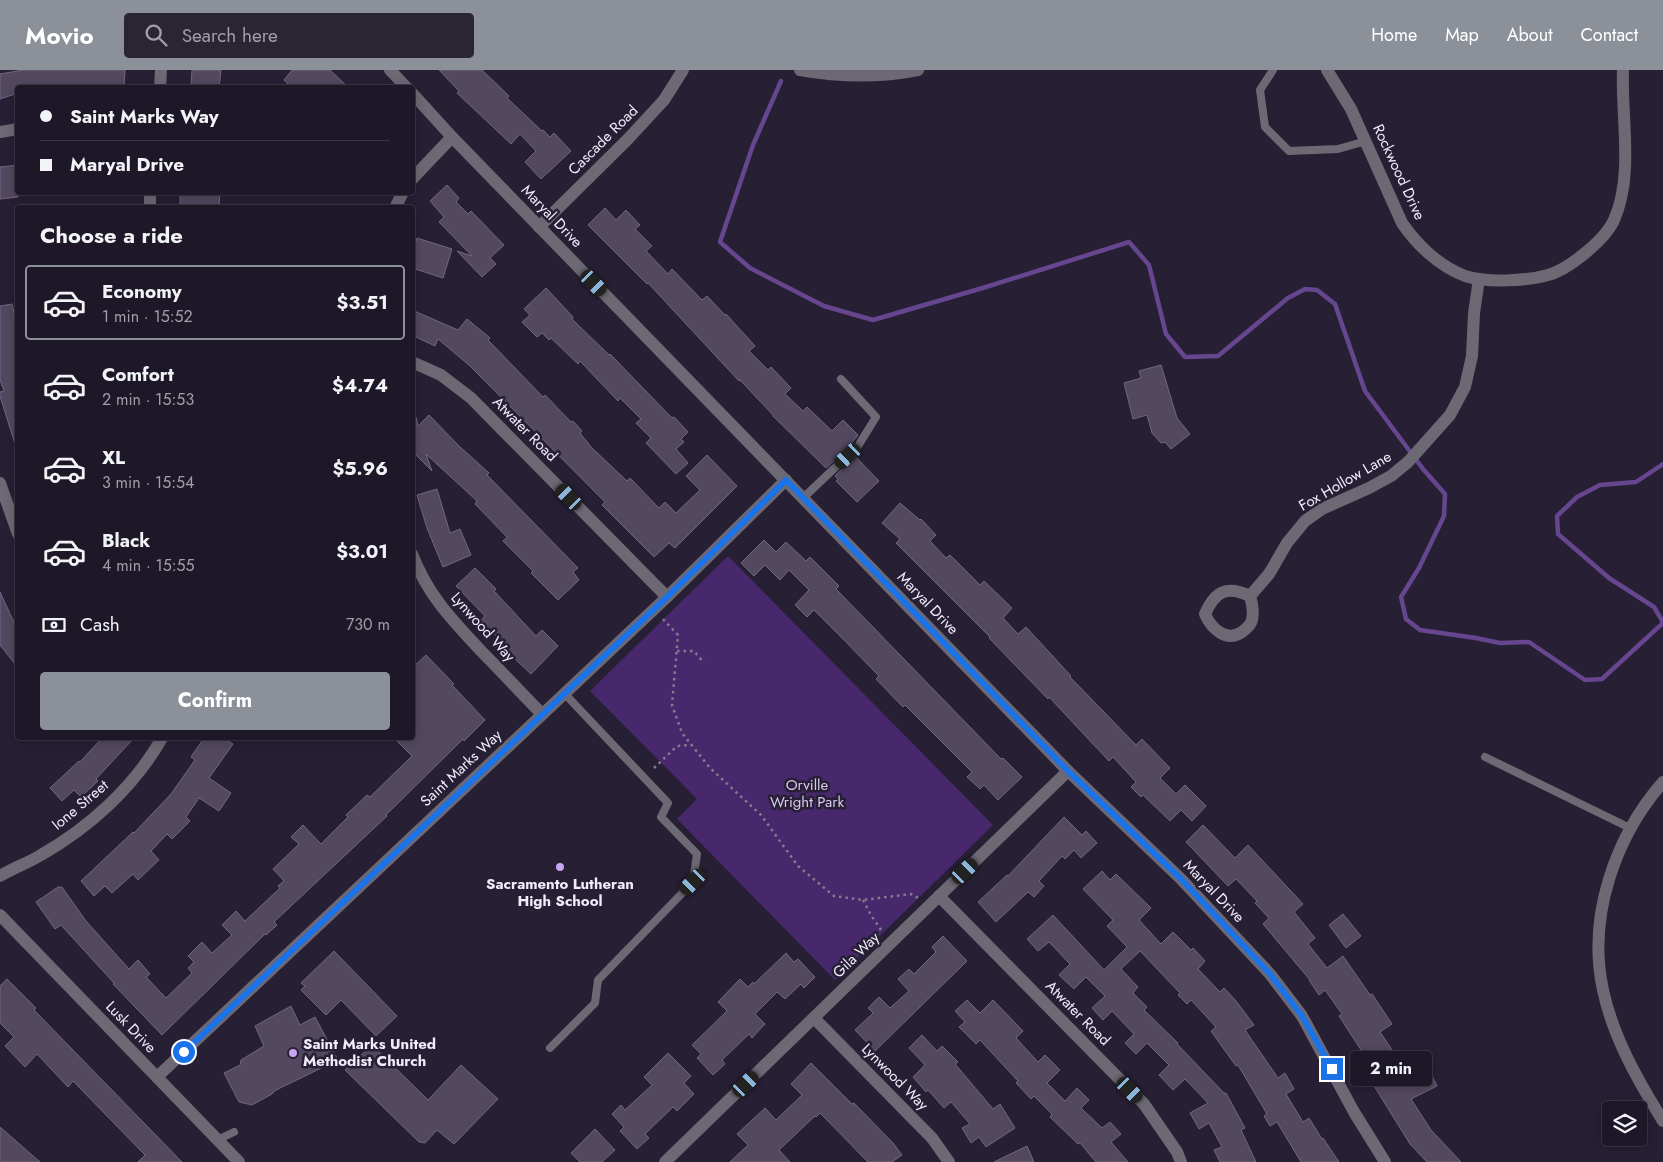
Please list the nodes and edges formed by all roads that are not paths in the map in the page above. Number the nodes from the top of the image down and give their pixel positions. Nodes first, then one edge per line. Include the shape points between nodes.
1 (161, 70) edge
2 (390, 70) edge
3 (683, 70) edge
4 (800, 70) edge
5 (918, 70) edge
6 (1273, 70) edge
7 (1327, 70) edge
8 (1623, 70) edge
9 (160, 85) edge
10 (404, 85) edge
11 (415, 96) edge
12 (15, 130) edge
13 (0, 132) edge
14 (452, 137) junction
15 (1366, 141) junction
16 (415, 176) edge
17 (539, 227) junction
18 (1479, 279) junction
19 (415, 363) edge
20 (841, 379) dead end
21 (786, 480) junction
22 (0, 483) edge
23 (803, 498) junction
24 (15, 526) edge
25 (415, 562) edge
26 (1250, 596) dead end
27 (667, 597) junction
28 (564, 693) junction
29 (542, 714) junction
30 (161, 740) edge
31 (1485, 757) dead end
32 (1068, 771) junction
33 (1663, 782) edge
34 (1630, 828) junction
35 (0, 876) edge
36 (935, 900) junction
37 (0, 915) edge
38 (814, 1018) junction
39 (550, 1048) dead end
40 (157, 1077) junction
41 (1663, 1121) edge
42 (234, 1132) dead end
43 (217, 1140) junction
44 (239, 1162) edge
45 (666, 1162) edge
46 (949, 1162) edge
47 (1181, 1162) edge
48 (1385, 1162) edge

1 - 9 street
2 - 10 street
3 - 17 street, Cascade Road via 664,100 634,133
4 - 5 street via 884,76
6 - 15 lane via 1260,90 1265,127 1289,152 1338,149
7 - 15 street, Rockwood Drive
8 - 18 street, Rockwood Drive via 1624,190 1611,227 1575,260 1548,275 1516,280
11 - 14 street, Maryal Drive
12 - 13 street
14 - 16 street
14 - 17 street, Maryal Drive
15 - 18 street, Rockwood Drive via 1410,234 1437,260 1465,276
17 - 21 street, Maryal Drive
18 - 26 street, Fox Hollow Lane via 1466,387 1450,415 1391,476 1304,521 1270,574
19 - 27 street, Atwater Road via 441,375 471,398
20 - 23 lane via 876,417 858,446
21 - 23 street, Maryal Drive
21 - 27 street, Saint Marks Way
22 - 24 street
23 - 32 street, Maryal Drive
25 - 29 street, Lynwood Way via 430,592 446,614
27 - 28 street, Saint Marks Way
28 - 29 street, Saint Marks Way
28 - 39 lane via 668,803 661,817 697,854 693,882 598,980 595,1003
29 - 40 street, Saint Marks Way
30 - 35 street, Ione Street via 118,797 93,819 67,840
31 - 34 lane
32 - 36 street, Gila Way
32 - 48 street, Maryal Drive via 1181,879 1270,974 1302,1016
33 - 34 street
34 - 41 street via 1607,883 1599,961 1603,990 1615,1029
36 - 38 street, Gila Way
36 - 47 street, Atwater Road via 1144,1104
37 - 40 street, Lusk Drive
38 - 45 street, Gila Way
38 - 46 street, Lynwood Way via 932,1138
40 - 43 street, Lusk Drive
42 - 43 lane
43 - 44 street, Lusk Drive

